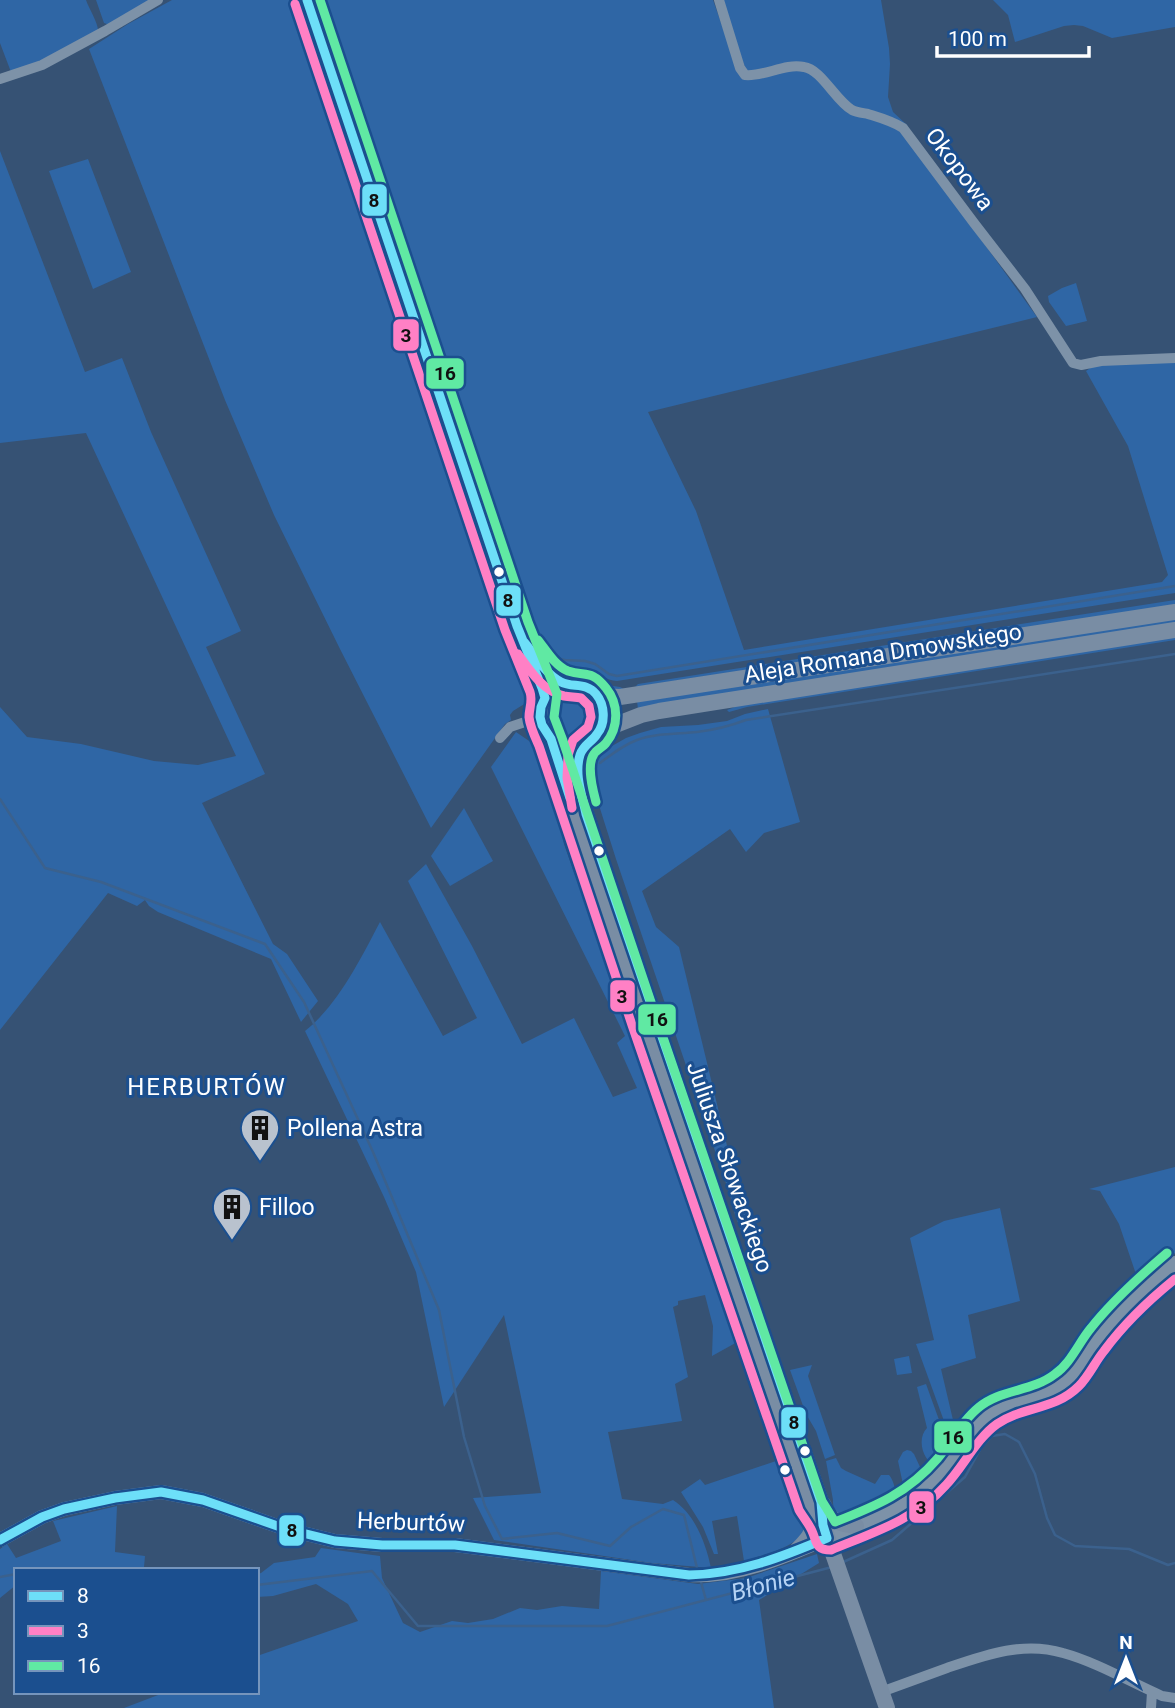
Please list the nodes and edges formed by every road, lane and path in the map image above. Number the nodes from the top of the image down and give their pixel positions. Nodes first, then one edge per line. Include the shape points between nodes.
1 (158, 0) edge
2 (307, 0) edge
3 (719, 0) edge
4 (0, 79) edge
5 (1175, 358) edge
6 (1175, 612) edge
7 (1175, 630) edge
8 (524, 642) junction
9 (565, 684) junction
10 (597, 696) junction
11 (545, 698) junction
12 (540, 717) junction
13 (600, 730) junction
14 (500, 738) dead end
15 (551, 739) junction
16 (585, 744) junction
17 (1175, 1263) edge
18 (816, 1504) junction
19 (856, 1526) junction
20 (828, 1538) junction
21 (0, 1540) edge
22 (797, 1550) junction
23 (881, 1692) junction
24 (1152, 1692) junction
25 (1175, 1698) edge
26 (887, 1708) edge
27 (1151, 1708) edge

1 - 4 street via 42,65
2 - 8 street
3 - 5 street, Okopowa via 745,75 807,66 852,110 903,128 1025,289 1073,363
6 - 10 main road, Aleja Romana Dmowskiego via 620,697
7 - 13 main road, Aleja Romana Dmowskiego via 659,711
8 - 9 street via 547,671
8 - 11 street
9 - 10 main road via 583,685
9 - 11 main road
10 - 13 main road via 604,713
11 - 12 main road
12 - 14 street via 510,727
12 - 15 main road
13 - 16 main road
15 - 16 main road via 567,746
15 - 18 main road, Juliusza Słowackiego via 644,1021
16 - 18 main road, Juliusza Słowackiego via 578,762 586,814
17 - 19 street, Herburtów via 1113,1320 1064,1384 994,1411 922,1493 890,1513
18 - 19 main road via 834,1520
18 - 20 main road, Juliusza Słowackiego
18 - 22 main road via 812,1531
19 - 20 street, Herburtów
20 - 22 street, Herburtów
20 - 23 main road, Juliusza Słowackiego
21 - 22 street, Herburtów via 64,1509 161,1492 203,1500 335,1541 455,1545 689,1575 735,1572
23 - 24 street via 1018,1648 1062,1652
23 - 26 main road, Juliusza Słowackiego
24 - 25 street
24 - 27 street

